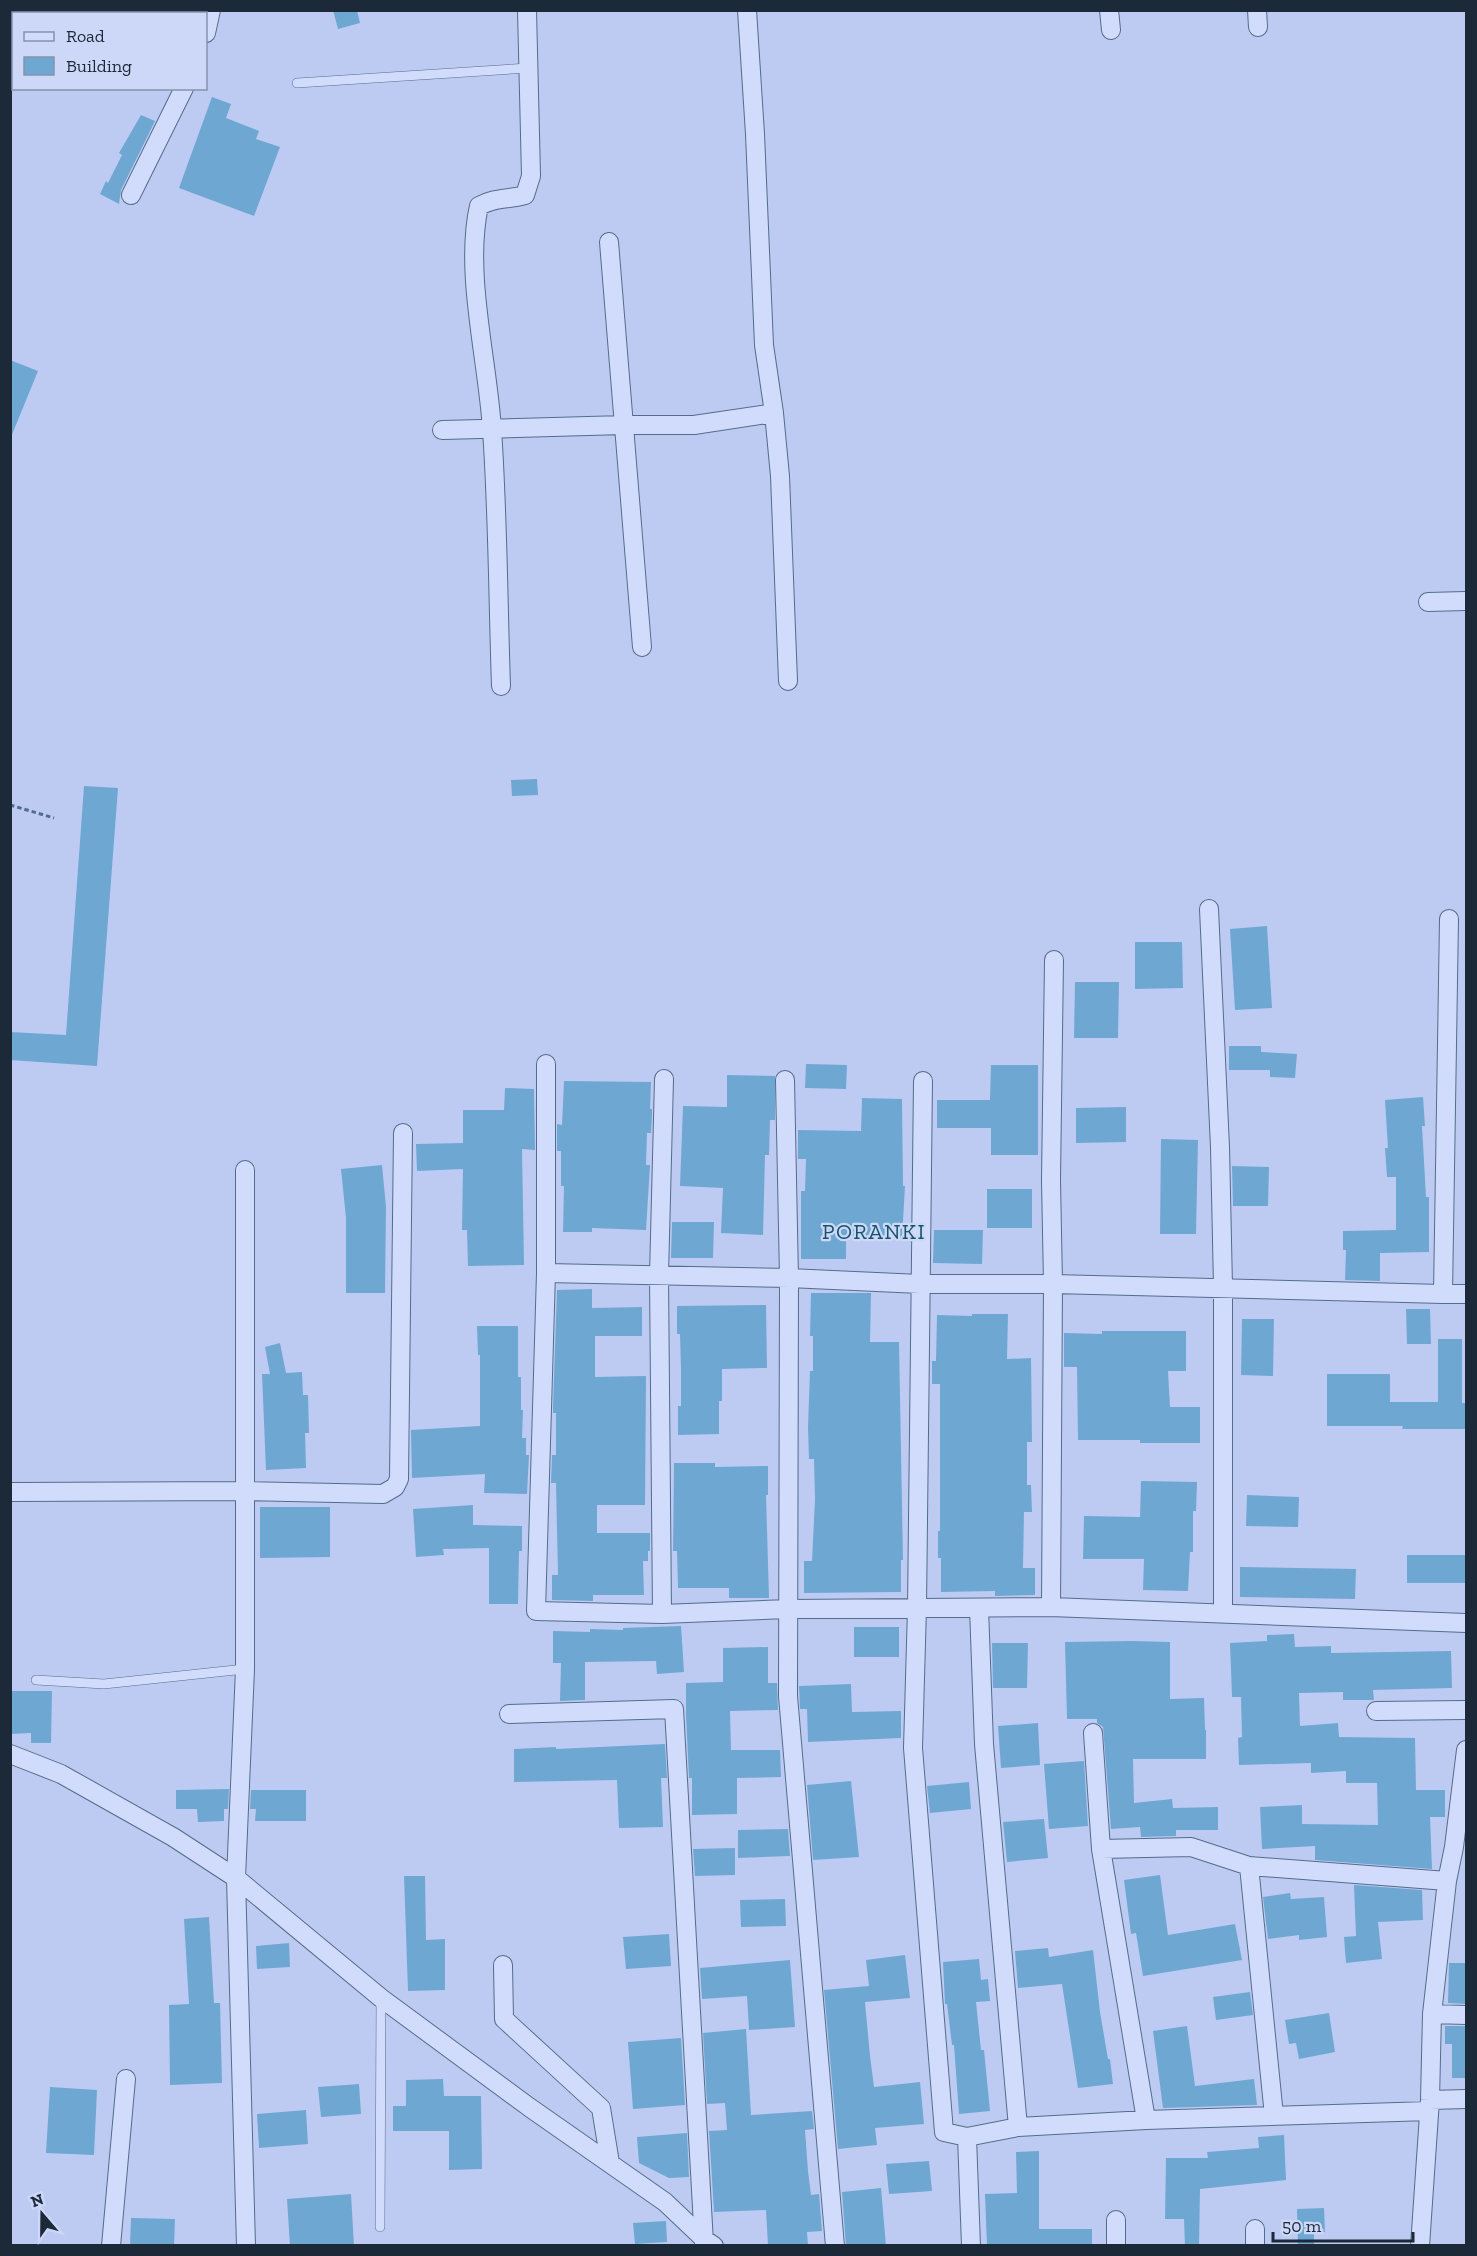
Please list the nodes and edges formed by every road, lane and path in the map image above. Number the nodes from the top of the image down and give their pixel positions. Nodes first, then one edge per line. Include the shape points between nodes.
1 (211, 10) edge
2 (527, 10) edge
3 (747, 10) edge
4 (1109, 10) edge
5 (207, 28) edge
6 (1111, 30) dead end
7 (529, 68) junction
8 (297, 83) dead end
9 (183, 90) edge
10 (131, 195) dead end
11 (609, 242) dead end
12 (774, 413) junction
13 (624, 425) junction
14 (492, 429) junction
15 (442, 430) dead end
16 (1467, 601) edge
17 (1428, 602) dead end
18 (642, 647) dead end
19 (788, 681) dead end
20 (501, 686) dead end
21 (10, 805) edge
22 (54, 818) dead end
23 (1209, 909) dead end
24 (1449, 919) dead end
25 (1054, 960) dead end
26 (546, 1064) dead end
27 (664, 1079) dead end
28 (785, 1080) dead end
29 (923, 1081) dead end
30 (403, 1133) dead end
31 (244, 1170) dead end
32 (546, 1273) junction
33 (659, 1276) junction
34 (789, 1278) junction
35 (920, 1284) junction
36 (1053, 1284) junction
37 (1223, 1287) junction
38 (1443, 1294) junction
39 (1467, 1294) edge
40 (245, 1491) junction
41 (10, 1492) edge
42 (1051, 1607) junction
43 (917, 1608) junction
44 (979, 1608) junction
45 (788, 1609) junction
46 (662, 1614) junction
47 (1223, 1614) junction
48 (1467, 1623) edge
49 (245, 1669) junction
50 (36, 1680) dead end
51 (1467, 1710) edge
52 (1376, 1711) dead end
53 (509, 1714) dead end
54 (1093, 1733) dead end
55 (1467, 1750) edge
56 (10, 1754) edge
57 (1460, 1847) edge
58 (1101, 1849) junction
59 (1249, 1866) junction
60 (236, 1878) junction
61 (1447, 1881) junction
62 (503, 1965) dead end
63 (381, 1998) junction
64 (1432, 2014) junction
65 (1467, 2015) edge
66 (126, 2079) dead end
67 (1467, 2099) edge
68 (1430, 2105) junction
69 (1274, 2116) junction
70 (1146, 2120) junction
71 (1018, 2127) junction
72 (967, 2137) junction
73 (610, 2163) junction
74 (1116, 2220) dead end
75 (380, 2227) dead end
76 (708, 2243) edge
77 (111, 2246) edge
78 (246, 2246) edge
79 (835, 2246) edge
80 (971, 2246) edge
81 (1116, 2246) edge
82 (1420, 2246) edge

1 - 5 street
2 - 7 street
3 - 12 street via 764,345
4 - 6 street
7 - 8 lane
7 - 14 street via 531,176 525,195 492,199 479,206 477,218 475,276
9 - 10 street
11 - 13 street
12 - 13 street via 694,425
12 - 19 street
13 - 14 street
13 - 18 street
14 - 15 street
14 - 20 street
16 - 17 street
21 - 22 path
23 - 37 street
24 - 38 street
25 - 36 street
26 - 32 street
27 - 33 street
28 - 34 street
29 - 35 street
30 - 40 street via 399,1479 395,1487 382,1494
31 - 40 street
32 - 33 street
32 - 46 street via 536,1611
33 - 34 street
33 - 46 street
34 - 35 street
34 - 45 street
35 - 36 street
35 - 43 street
36 - 37 street
36 - 42 street
37 - 38 street
37 - 47 street
38 - 39 street
40 - 41 street
40 - 49 street
42 - 44 street
42 - 47 street
43 - 44 street
43 - 45 street
43 - 72 street via 913,1748 944,2132
44 - 71 street via 984,1744
45 - 46 street
45 - 79 street via 788,1696
47 - 48 street
49 - 50 lane via 104,1684
49 - 60 street
51 - 52 street
53 - 76 street via 674,1709
54 - 58 street
55 - 57 street
56 - 60 street via 61,1774 173,1837
57 - 61 street
58 - 59 street via 1191,1847
58 - 70 street
59 - 61 street
59 - 69 street
60 - 63 street
60 - 78 street
61 - 64 street
62 - 73 street via 504,2019 601,2108
63 - 73 street
63 - 75 lane
64 - 65 street
64 - 68 street
66 - 77 street
67 - 68 street
68 - 69 street
68 - 82 street
69 - 70 street
70 - 71 street
71 - 72 street
72 - 80 street
73 - 76 street via 665,2202
74 - 81 street

